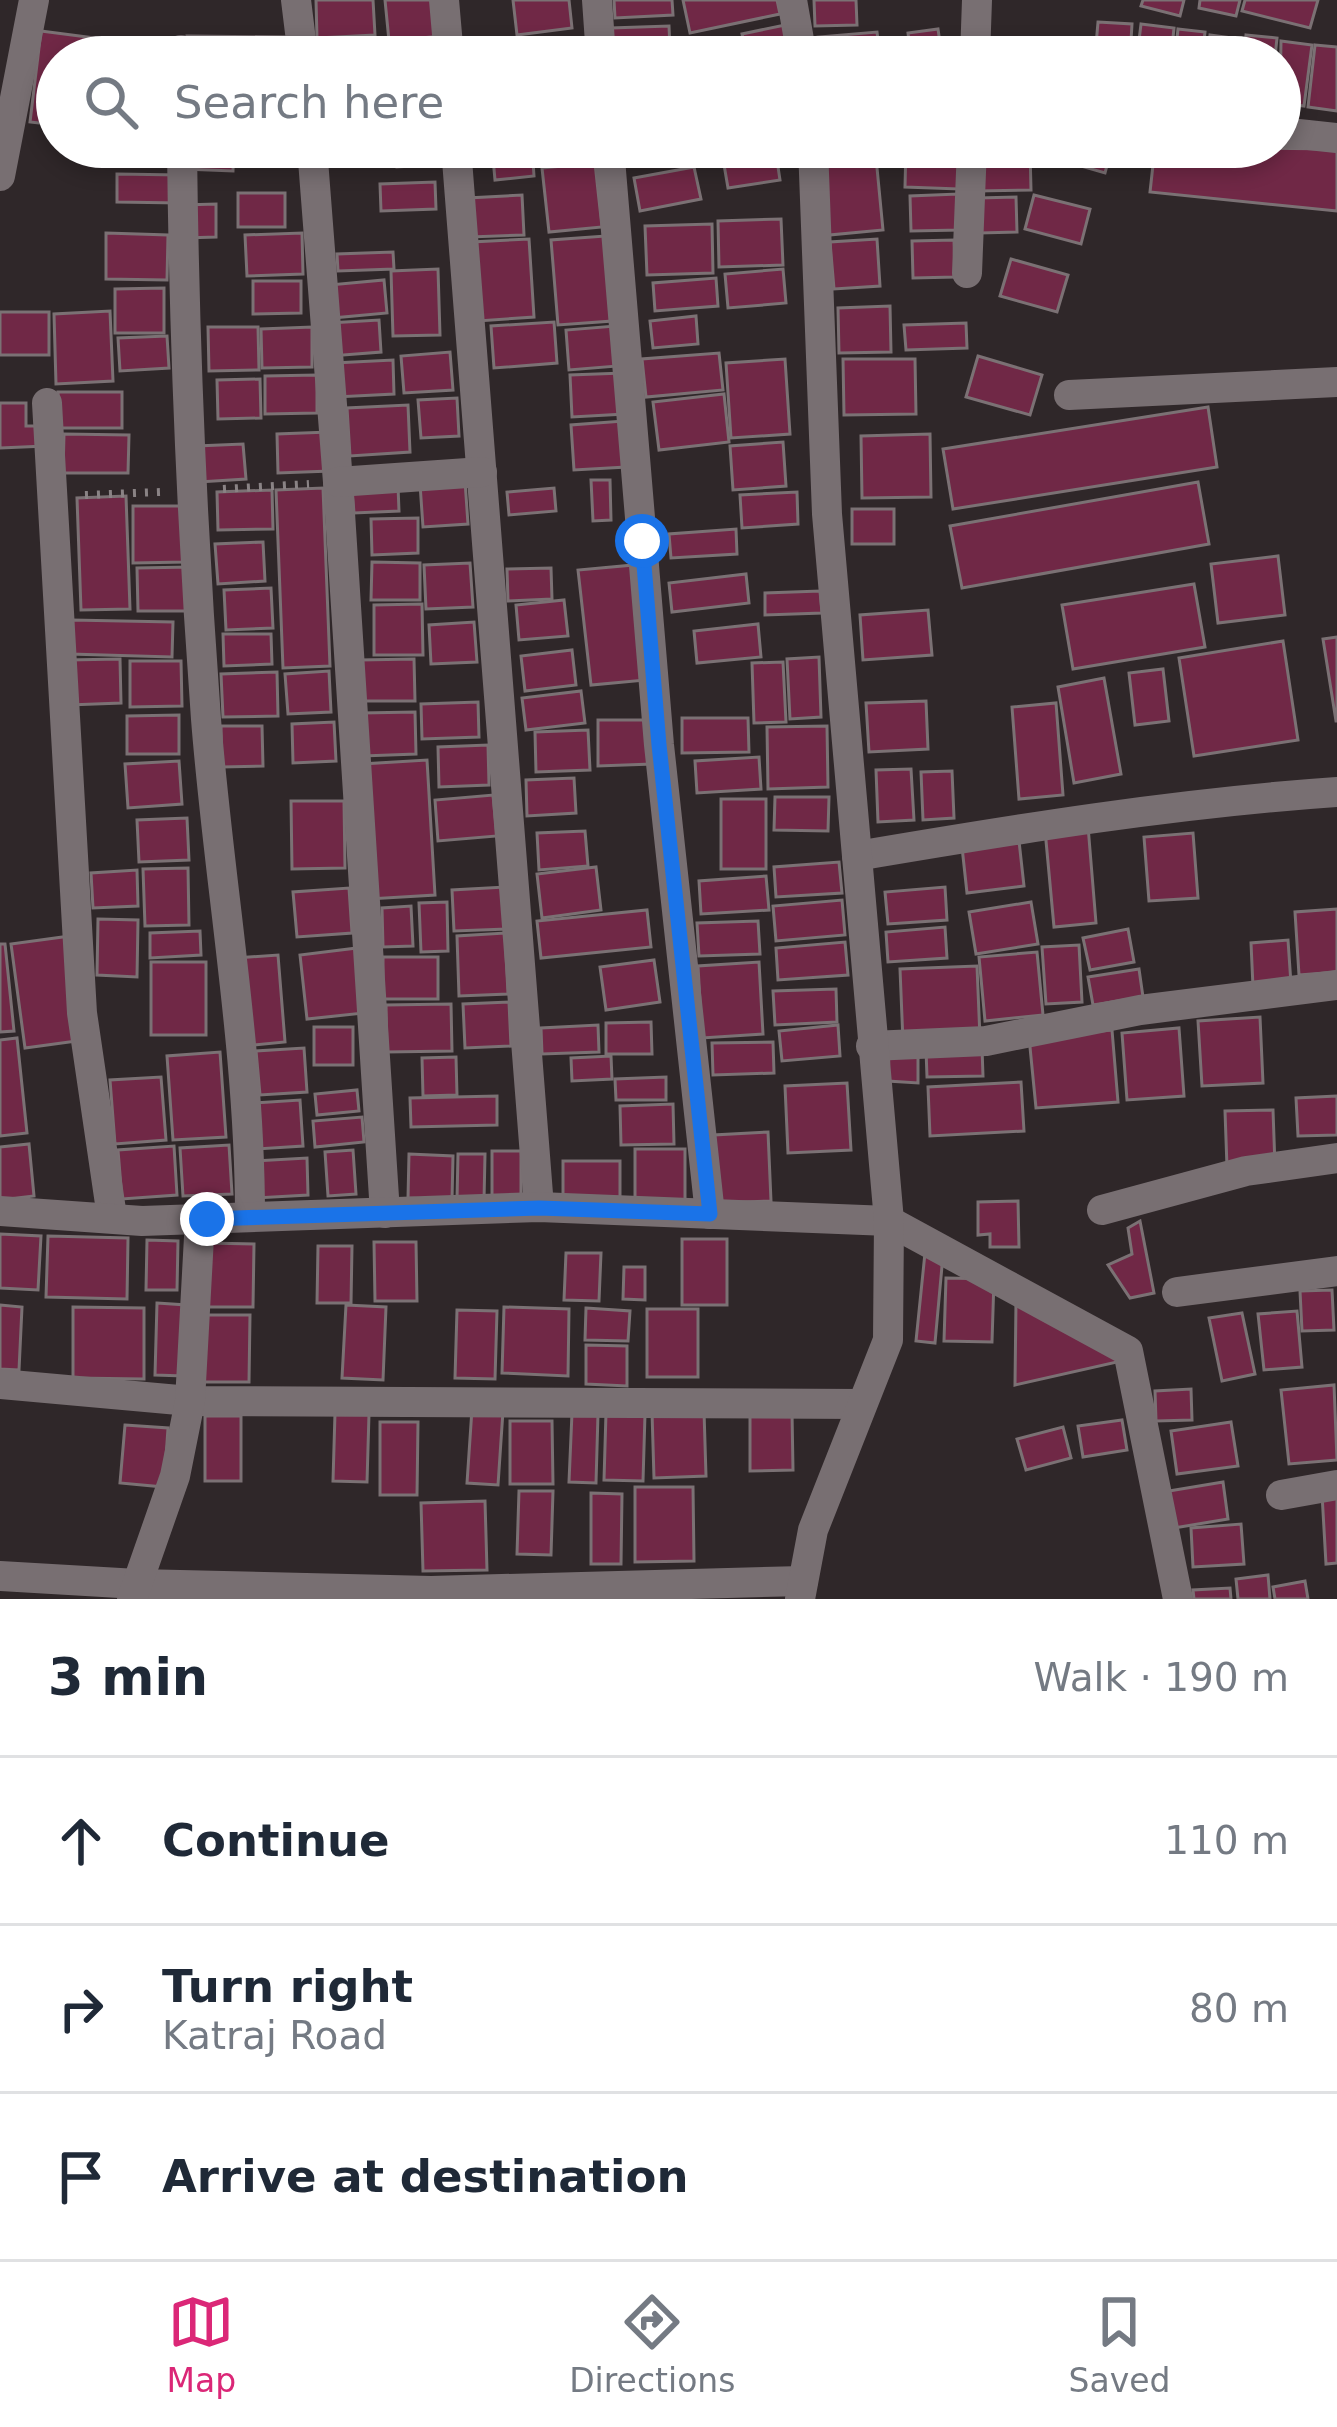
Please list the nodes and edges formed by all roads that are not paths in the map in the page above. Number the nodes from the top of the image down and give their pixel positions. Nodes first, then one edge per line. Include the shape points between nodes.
1 (34, 0) edge
2 (296, 0) edge
3 (444, 0) edge
4 (597, 0) edge
5 (792, 0) edge
6 (977, 0) edge
7 (300, 36) edge
8 (447, 36) edge
9 (600, 36) edge
10 (798, 36) edge
11 (976, 36) edge
12 (1301, 134) edge
13 (1337, 138) edge
14 (182, 168) edge
15 (314, 168) edge
16 (458, 168) edge
17 (611, 168) edge
18 (814, 168) edge
19 (970, 168) edge
20 (0, 176) edge
21 (967, 273) dead end
22 (1337, 382) edge
23 (1069, 395) dead end
24 (47, 404) dead end
25 (482, 472) junction
26 (338, 482) junction
27 (1337, 792) edge
28 (857, 856) junction
29 (1337, 985) edge
30 (871, 1046) junction
31 (1337, 1158) edge
32 (539, 1208) junction
33 (1102, 1210) dead end
34 (0, 1211) edge
35 (385, 1213) junction
36 (710, 1214) junction
37 (112, 1216) junction
38 (250, 1216) junction
39 (200, 1219) junction
40 (890, 1221) junction
41 (1337, 1271) edge
42 (1177, 1292) dead end
43 (0, 1384) edge
44 (190, 1401) junction
45 (862, 1404) junction
46 (1337, 1485) edge
47 (1282, 1495) dead end
48 (0, 1576) edge
49 (802, 1590) edge
50 (135, 1592) edge
51 (1178, 1599) edge

1 - 20 street
2 - 7 street
3 - 8 street
4 - 9 street
5 - 10 street
6 - 11 street
12 - 13 street
14 - 38 street via 206,719 250,1134
15 - 26 street
16 - 25 street
17 - 36 street via 659,745
18 - 28 street via 827,514
19 - 21 street
22 - 23 street
24 - 37 street via 82,1013
25 - 26 street
25 - 32 street
26 - 35 street
27 - 28 street via 1021,828
28 - 30 street
29 - 30 street via 1140,1010 986,1041
30 - 40 street
31 - 33 street via 1246,1171
32 - 35 street
32 - 36 street
34 - 37 street
35 - 38 street
36 - 40 street
37 - 39 street
38 - 39 street
39 - 44 street
40 - 45 street via 887,1340
40 - 51 street via 1128,1351
41 - 42 street
43 - 44 street
44 - 45 street
44 - 50 street via 175,1476
45 - 49 street via 813,1530
46 - 47 street
48 - 50 street
49 - 50 street

